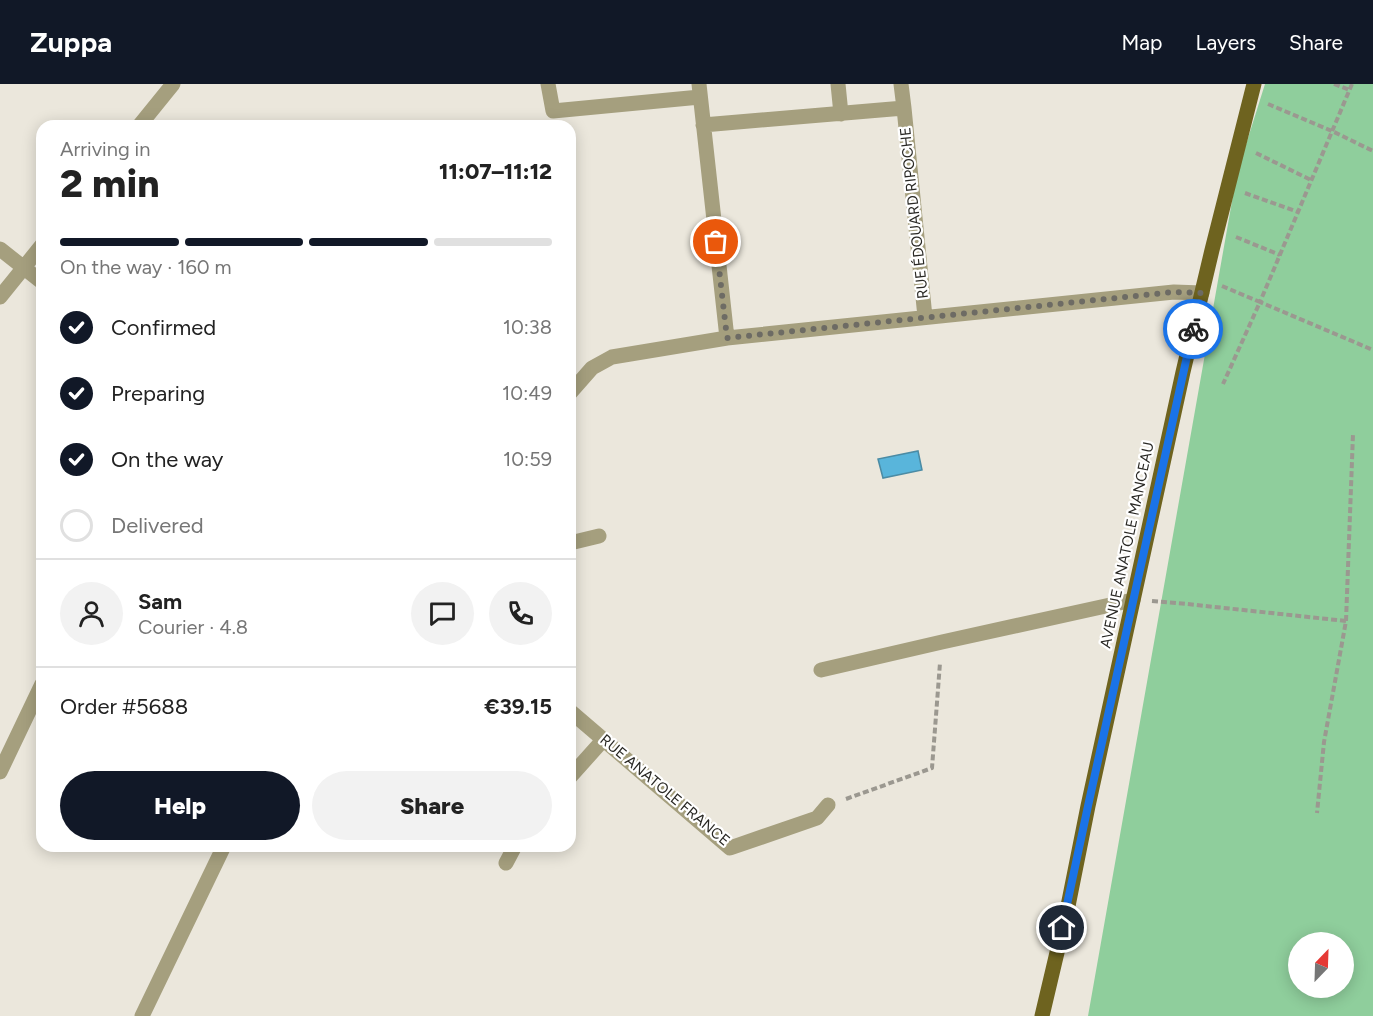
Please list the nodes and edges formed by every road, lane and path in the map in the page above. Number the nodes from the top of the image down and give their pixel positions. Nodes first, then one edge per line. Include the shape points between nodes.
1 (173, 84) edge
2 (548, 84) edge
3 (838, 84) edge
4 (901, 84) edge
5 (1334, 84) edge
6 (1352, 84) edge
7 (1252, 90) edge
8 (1350, 90) junction
9 (699, 91) edge
10 (904, 108) junction
11 (841, 114) junction
12 (144, 120) edge
13 (703, 125) junction
14 (1332, 131) junction
15 (1239, 144) junction
16 (1373, 151) edge
17 (1311, 180) junction
18 (1228, 186) junction
19 (1298, 212) junction
20 (1217, 229) junction
21 (0, 249) edge
22 (36, 253) edge
23 (1280, 255) junction
24 (24, 268) junction
25 (36, 277) edge
26 (1204, 286) junction
27 (0, 297) edge
28 (1260, 302) junction
29 (925, 317) junction
30 (727, 338) junction
31 (1373, 350) edge
32 (1223, 384) dead end
33 (576, 386) edge
34 (1353, 434) dead end
35 (599, 536) dead end
36 (576, 542) edge
37 (1133, 600) junction
38 (1346, 621) junction
39 (942, 642) junction
40 (821, 670) dead end
41 (36, 697) edge
42 (576, 716) edge
43 (604, 739) junction
44 (576, 770) edge
45 (0, 772) edge
46 (828, 805) joint
47 (1317, 813) dead end
48 (221, 852) edge
49 (512, 852) edge
50 (506, 863) dead end
51 (142, 1016) edge
52 (1042, 1016) edge

1 - 12 street
2 - 9 street via 553,111
3 - 11 street
4 - 10 street, RUE ÉDOUARD RIPOCHE
5 - 8 path
6 - 8 path
7 - 14 path
7 - 15 main road, AVENUE ANATOLE MANCEAU
8 - 14 path
9 - 13 street
10 - 11 street, RUE ÉDOUARD RIPOCHE
10 - 29 street, RUE ÉDOUARD RIPOCHE
11 - 13 street, RUE ÉDOUARD RIPOCHE
13 - 30 street
14 - 16 path
14 - 17 path
15 - 17 path
15 - 18 main road, AVENUE ANATOLE MANCEAU
17 - 19 path
18 - 19 path
18 - 20 main road, AVENUE ANATOLE MANCEAU
19 - 23 path
20 - 23 path
20 - 26 main road, AVENUE ANATOLE MANCEAU
21 - 24 street
22 - 24 street
23 - 28 path
24 - 25 street
24 - 27 street
26 - 28 path
26 - 29 street
26 - 37 main road, AVENUE ANATOLE MANCEAU
28 - 31 path
28 - 32 path
29 - 30 street
30 - 33 street via 612,357 592,368
34 - 38 path
35 - 36 street
37 - 38 path
37 - 39 street
37 - 52 main road, AVENUE ANATOLE MANCEAU
38 - 47 path via 1324,742
39 - 40 street
39 - 46 path via 932,768
41 - 45 street
42 - 43 street, RUE ANATOLE FRANCE
43 - 44 street
43 - 46 street, RUE ANATOLE FRANCE via 730,848 817,818
48 - 51 street
49 - 50 street

